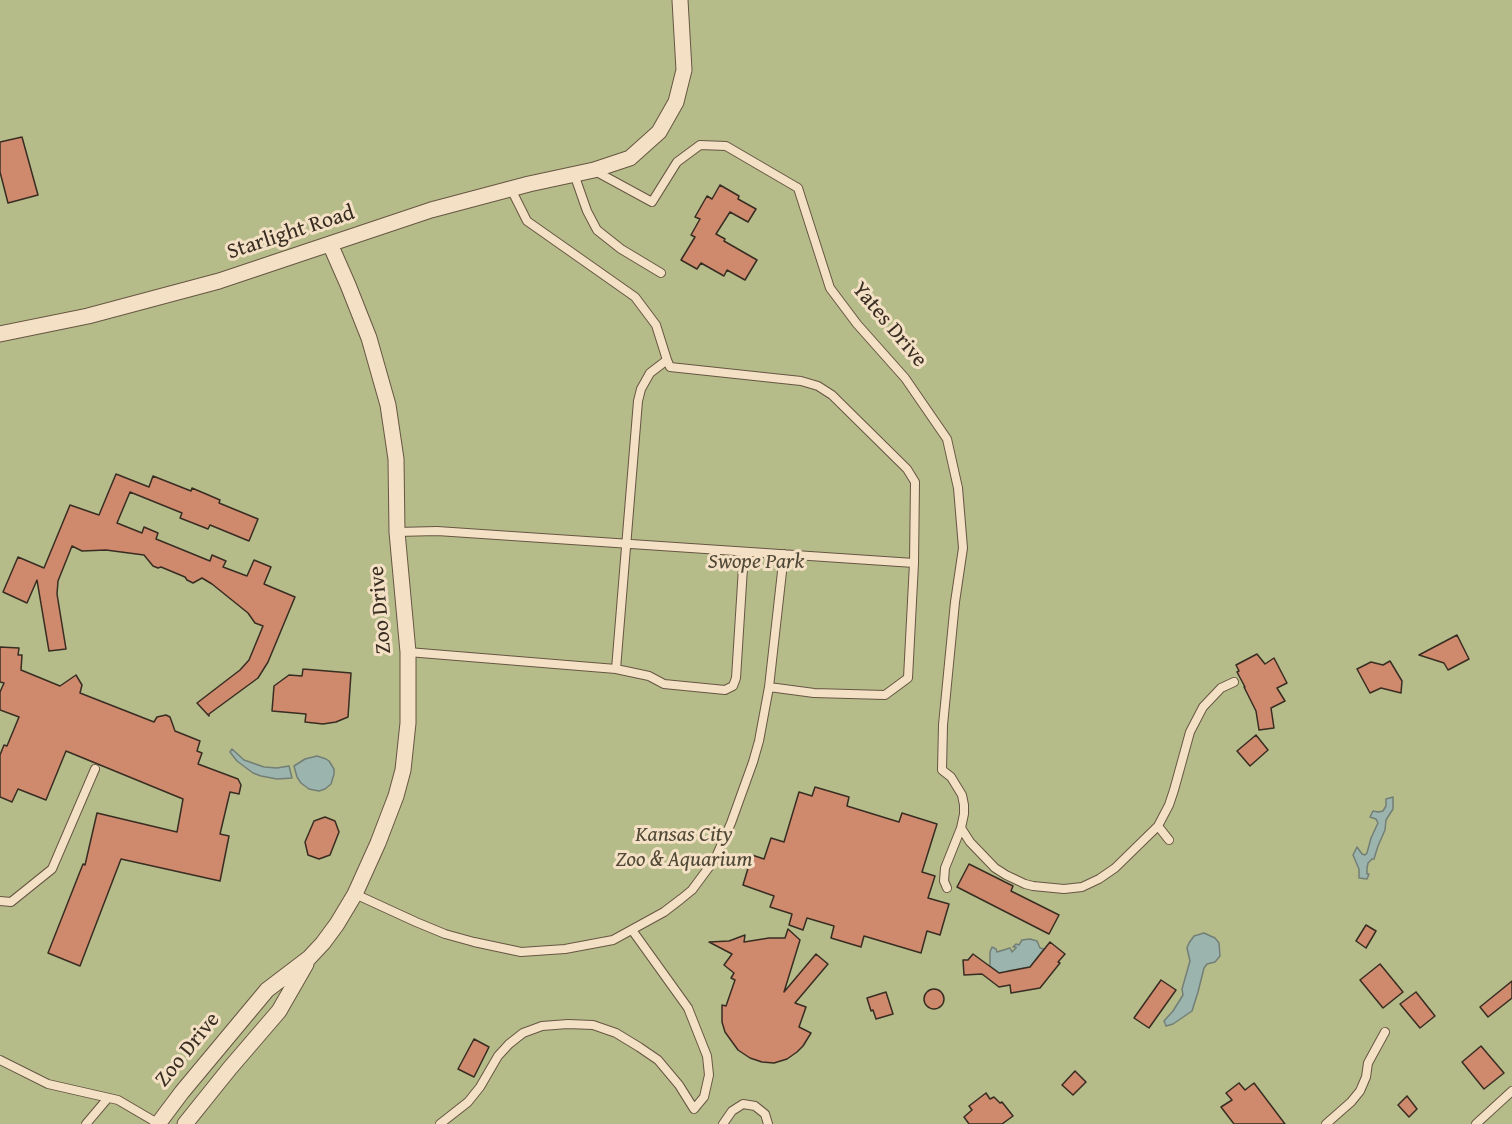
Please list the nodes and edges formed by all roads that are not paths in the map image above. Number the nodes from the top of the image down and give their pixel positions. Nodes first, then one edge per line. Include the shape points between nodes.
1 (680, 0) edge
2 (594, 170) junction
3 (574, 174) junction
4 (512, 189) junction
5 (330, 244) junction
6 (661, 273) dead end
7 (0, 334) edge
8 (667, 360) junction
9 (397, 532) junction
10 (627, 543) junction
11 (744, 552) junction
12 (784, 554) junction
13 (914, 563) junction
14 (408, 652) junction
15 (616, 669) junction
16 (1234, 682) dead end
17 (769, 687) junction
18 (95, 769) dead end
19 (1158, 826) junction
20 (961, 828) junction
21 (1169, 840) dead end
22 (947, 888) dead end
23 (355, 894) junction
24 (0, 901) edge
25 (632, 930) junction
26 (309, 958) junction
27 (1385, 1032) dead end
28 (0, 1060) edge
29 (1512, 1091) edge
30 (108, 1098) junction
31 (86, 1124) edge
32 (158, 1124) edge
33 (185, 1124) edge
34 (440, 1124) edge
35 (723, 1124) edge
36 (768, 1124) edge
37 (1326, 1124) edge
38 (1476, 1124) edge

1 - 2 street via 684,70 676,102 659,132 630,158
2 - 3 street, Starlight Road
2 - 20 lane, Yates Drive via 652,202 677,162 700,145 726,146 798,188 830,288 905,378 947,439 958,488 963,548 946,691 942,770 962,795
3 - 4 street, Starlight Road
3 - 6 lane via 597,230
4 - 5 street, Starlight Road via 431,210
4 - 8 lane via 528,221 635,297 656,325
5 - 7 street, Starlight Road via 219,281
5 - 9 street, Zoo Drive via 369,338 388,405 396,459
8 - 10 lane via 650,373 638,401
8 - 13 lane via 670,367 801,381 832,395 907,469 915,482
9 - 10 lane
9 - 14 street, Zoo Drive
10 - 11 lane
10 - 15 lane
11 - 12 lane
11 - 15 lane via 733,686 725,690 664,684 649,676
12 - 13 lane
12 - 17 lane
13 - 17 lane via 908,678 885,695
14 - 15 lane
14 - 23 street, Zoo Drive via 408,723 403,770 389,815
16 - 19 lane via 1221,688 1203,707 1190,732 1169,805
17 - 25 lane via 753,762 715,859 692,890
18 - 24 lane via 52,869 11,902
19 - 20 lane via 1115,868 1093,883 1075,888 1025,884 994,868
19 - 21 lane
20 - 22 lane via 945,868
23 - 25 lane via 445,934 521,952 613,940
23 - 26 street, Zoo Drive
25 - 34 lane via 688,1008 707,1056 709,1075 704,1097 694,1109 658,1060 639,1047 593,1025 568,1024 542,1026 509,1044 468,1102
26 - 32 street, Zoo Drive via 267,990
26 - 33 street, Zoo Drive via 279,1011
27 - 37 lane via 1368,1064 1360,1091
28 - 30 lane via 48,1084
29 - 38 lane
30 - 31 lane
30 - 32 lane
35 - 36 lane via 743,1104 755,1106 765,1114

